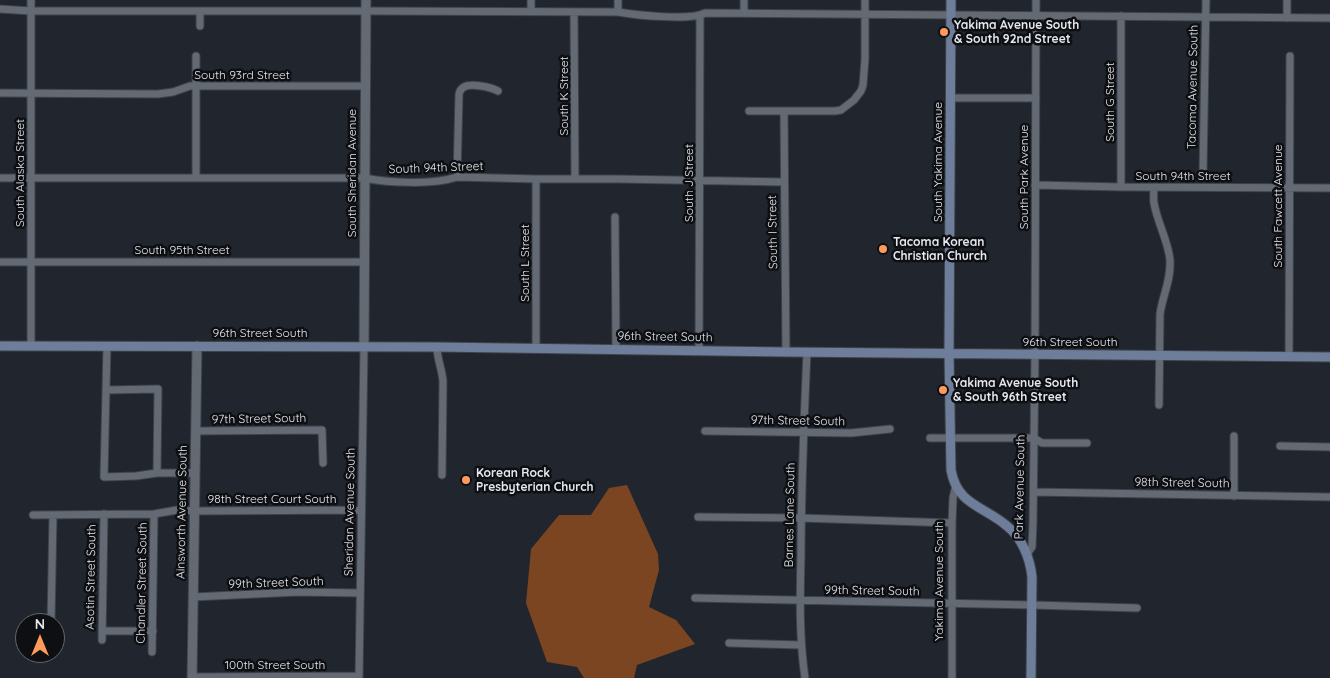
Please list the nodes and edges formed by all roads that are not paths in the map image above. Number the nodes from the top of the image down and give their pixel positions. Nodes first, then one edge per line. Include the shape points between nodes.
1 (31, 0) edge
2 (366, 0) edge
3 (531, 0) edge
4 (618, 0) edge
5 (744, 0) edge
6 (865, 0) edge
7 (950, 0) edge
8 (1036, 0) edge
9 (1206, 0) edge
10 (1287, 0) edge
11 (0, 8) edge
12 (200, 10) junction
13 (31, 11) junction
14 (366, 11) junction
15 (531, 12) junction
16 (574, 12) junction
17 (618, 12) junction
18 (744, 13) junction
19 (865, 15) junction
20 (950, 15) junction
21 (700, 16) junction
22 (1036, 16) junction
23 (1121, 16) junction
24 (1205, 17) junction
25 (1287, 18) junction
26 (1330, 18) edge
27 (200, 26) dead end
28 (196, 56) dead end
29 (1290, 56) dead end
30 (196, 86) junction
31 (365, 86) junction
32 (498, 91) dead end
33 (0, 93) edge
34 (31, 93) junction
35 (951, 98) junction
36 (1036, 98) junction
37 (749, 112) dead end
38 (784, 112) junction
39 (1203, 173) dead end
40 (457, 177) junction
41 (0, 178) edge
42 (32, 178) junction
43 (196, 178) junction
44 (364, 178) junction
45 (536, 179) junction
46 (575, 179) junction
47 (700, 181) junction
48 (784, 182) junction
49 (1035, 186) junction
50 (1121, 187) junction
51 (1154, 187) junction
52 (1289, 188) junction
53 (1330, 188) edge
54 (615, 217) dead end
55 (0, 262) edge
56 (32, 262) junction
57 (364, 262) junction
58 (0, 346) edge
59 (32, 346) junction
60 (107, 346) junction
61 (197, 346) junction
62 (364, 346) junction
63 (437, 347) junction
64 (536, 348) junction
65 (616, 349) junction
66 (699, 350) junction
67 (786, 352) junction
68 (807, 352) junction
69 (949, 354) junction
70 (1035, 354) junction
71 (1159, 355) junction
72 (1289, 356) junction
73 (1330, 356) edge
74 (106, 390) junction
75 (1159, 405) dead end
76 (890, 429) dead end
77 (196, 431) junction
78 (705, 431) dead end
79 (804, 432) junction
80 (1234, 436) dead end
81 (930, 438) dead end
82 (950, 438) junction
83 (1034, 438) junction
84 (1087, 443) dead end
85 (1280, 446) dead end
86 (1330, 447) edge
87 (322, 463) dead end
88 (157, 473) junction
89 (195, 473) junction
90 (442, 475) dead end
91 (956, 485) junction
92 (1034, 492) junction
93 (1234, 496) junction
94 (1330, 497) edge
95 (361, 510) junction
96 (194, 511) junction
97 (104, 514) junction
98 (154, 514) junction
99 (33, 515) dead end
100 (52, 515) junction
101 (698, 517) dead end
102 (801, 518) junction
103 (952, 523) junction
104 (1027, 554) junction
105 (360, 593) junction
106 (193, 597) junction
107 (696, 598) dead end
108 (800, 600) junction
109 (951, 604) junction
110 (1032, 605) junction
111 (1137, 608) dead end
112 (51, 613) edge
113 (102, 631) junction
114 (153, 631) junction
115 (102, 640) dead end
116 (729, 643) dead end
117 (801, 645) junction
118 (152, 652) dead end
119 (192, 677) edge
120 (359, 677) edge
121 (804, 678) edge
122 (952, 678) edge
123 (1031, 678) edge

1 - 13 street, South Alaska Street
2 - 14 street, South Sheridan Avenue
3 - 15 street
4 - 17 street
5 - 18 street
6 - 19 street
7 - 20 main road, South Yakima Avenue
8 - 22 street, South Park Avenue
9 - 24 street, Tacoma Avenue South
10 - 25 street
11 - 13 street
12 - 13 street
12 - 14 street
12 - 27 street
13 - 34 street, South Alaska Street
14 - 15 street
14 - 31 street, South Sheridan Avenue
15 - 16 street
16 - 17 street
16 - 46 street, South K Street
17 - 21 street
18 - 19 street
18 - 21 street via 705,13
19 - 20 street
19 - 38 street via 864,77 858,96 841,110
20 - 22 street
20 - 35 main road, South Yakima Avenue
21 - 47 street, South J Street
22 - 23 street
22 - 36 street, South Park Avenue
23 - 24 street
23 - 50 street, South G Street
24 - 25 street
24 - 39 street, Tacoma Avenue South
25 - 26 street
28 - 30 street
29 - 52 street, South Fawcett Avenue
30 - 31 street, South 93rd Street
30 - 34 street, South 93rd Street via 158,94
30 - 43 street
31 - 44 street, South Sheridan Avenue
32 - 40 street via 484,86 468,86 460,90
33 - 34 street, South 93rd Street
34 - 42 street, South Alaska Street
35 - 36 street
35 - 69 main road, South Yakima Avenue
36 - 49 street, South Park Avenue
37 - 38 street
38 - 48 street, South I Street
40 - 44 street, South 94th Street via 425,182
40 - 45 street, South 94th Street
41 - 42 street, South 94th Street
42 - 43 street, South 94th Street
42 - 56 street, South Alaska Street
43 - 44 street, South 94th Street
44 - 57 street, South Sheridan Avenue
45 - 46 street, South 94th Street
45 - 64 street, South L Street
46 - 47 street, South 94th Street
47 - 48 street, South 94th Street
47 - 66 street, South J Street
48 - 67 street, South I Street
49 - 50 street, South 94th Street
49 - 70 street, South Park Avenue
50 - 51 street, South 94th Street
51 - 52 street, South 94th Street
51 - 71 street via 1154,205 1170,260 1169,280 1160,314
52 - 53 street, South 94th Street
52 - 72 street, South Fawcett Avenue
54 - 65 street
55 - 56 street, South 95th Street
56 - 57 street, South 95th Street
56 - 59 street, South Alaska Street
57 - 62 street, South Sheridan Avenue
58 - 59 main road, 96th Street South
59 - 60 main road, 96th Street South
60 - 61 main road, 96th Street South
60 - 74 street
61 - 62 main road, 96th Street South
61 - 77 street, Ainsworth Avenue South
62 - 63 main road, 96th Street South
62 - 95 street, Sheridan Avenue South
63 - 64 main road, 96th Street South
63 - 90 street via 443,381
64 - 65 main road, 96th Street South
65 - 66 main road, 96th Street South
66 - 67 main road, 96th Street South
67 - 68 main road, 96th Street South
68 - 69 main road, 96th Street South
68 - 79 street, Barnes Lane South
69 - 70 main road, 96th Street South
69 - 82 main road, Yakima Avenue South
70 - 71 main road, 96th Street South
70 - 83 street, Park Avenue South
71 - 72 main road, 96th Street South
71 - 75 street
72 - 73 main road, 96th Street South
74 - 88 street via 158,389
74 - 88 street via 104,477
76 - 79 street, 97th Street South via 851,433
77 - 87 street, 97th Street South via 322,430
77 - 89 street, Ainsworth Avenue South
78 - 79 street, 97th Street South
79 - 102 street, Barnes Lane South
80 - 93 street
81 - 82 street
82 - 83 street
82 - 91 main road, Yakima Avenue South via 951,470
83 - 84 street via 1042,443
83 - 92 street, Park Avenue South
85 - 86 street
88 - 89 street
89 - 96 street, Ainsworth Avenue South
91 - 103 street, Yakima Avenue South
91 - 104 main road, Yakima Avenue South via 968,501 1008,526
92 - 93 street, 98th Street South
92 - 104 street, Park Avenue South via 1033,541
93 - 94 street, 98th Street South
95 - 96 street, 98th Street Court South
95 - 105 street, Sheridan Avenue South
96 - 98 street, 98th Street Court South
96 - 106 street, Ainsworth Avenue South
97 - 98 street, 98th Street Court South
97 - 100 street, 98th Street Court South
97 - 113 street, Asotin Street South
98 - 114 street, Chandler Street South
99 - 100 street, 98th Street Court South
100 - 112 street
101 - 102 street
102 - 103 street
102 - 108 street, Barnes Lane South
103 - 109 street, Yakima Avenue South
104 - 110 main road, Park Avenue South via 1031,568
105 - 106 street, 99th Street South
105 - 120 street, Sheridan Avenue South
106 - 119 street, Ainsworth Avenue South
107 - 108 street, 99th Street South
108 - 109 street, 99th Street South
108 - 117 street, Barnes Lane South
109 - 110 street, 99th Street South
109 - 122 street, Yakima Avenue South
110 - 111 street, 99th Street South
110 - 123 main road, Park Avenue South
113 - 114 street
113 - 115 street, Asotin Street South
114 - 118 street, Chandler Street South
116 - 117 street
117 - 121 street, Barnes Lane South
119 - 120 street, 100th Street South

